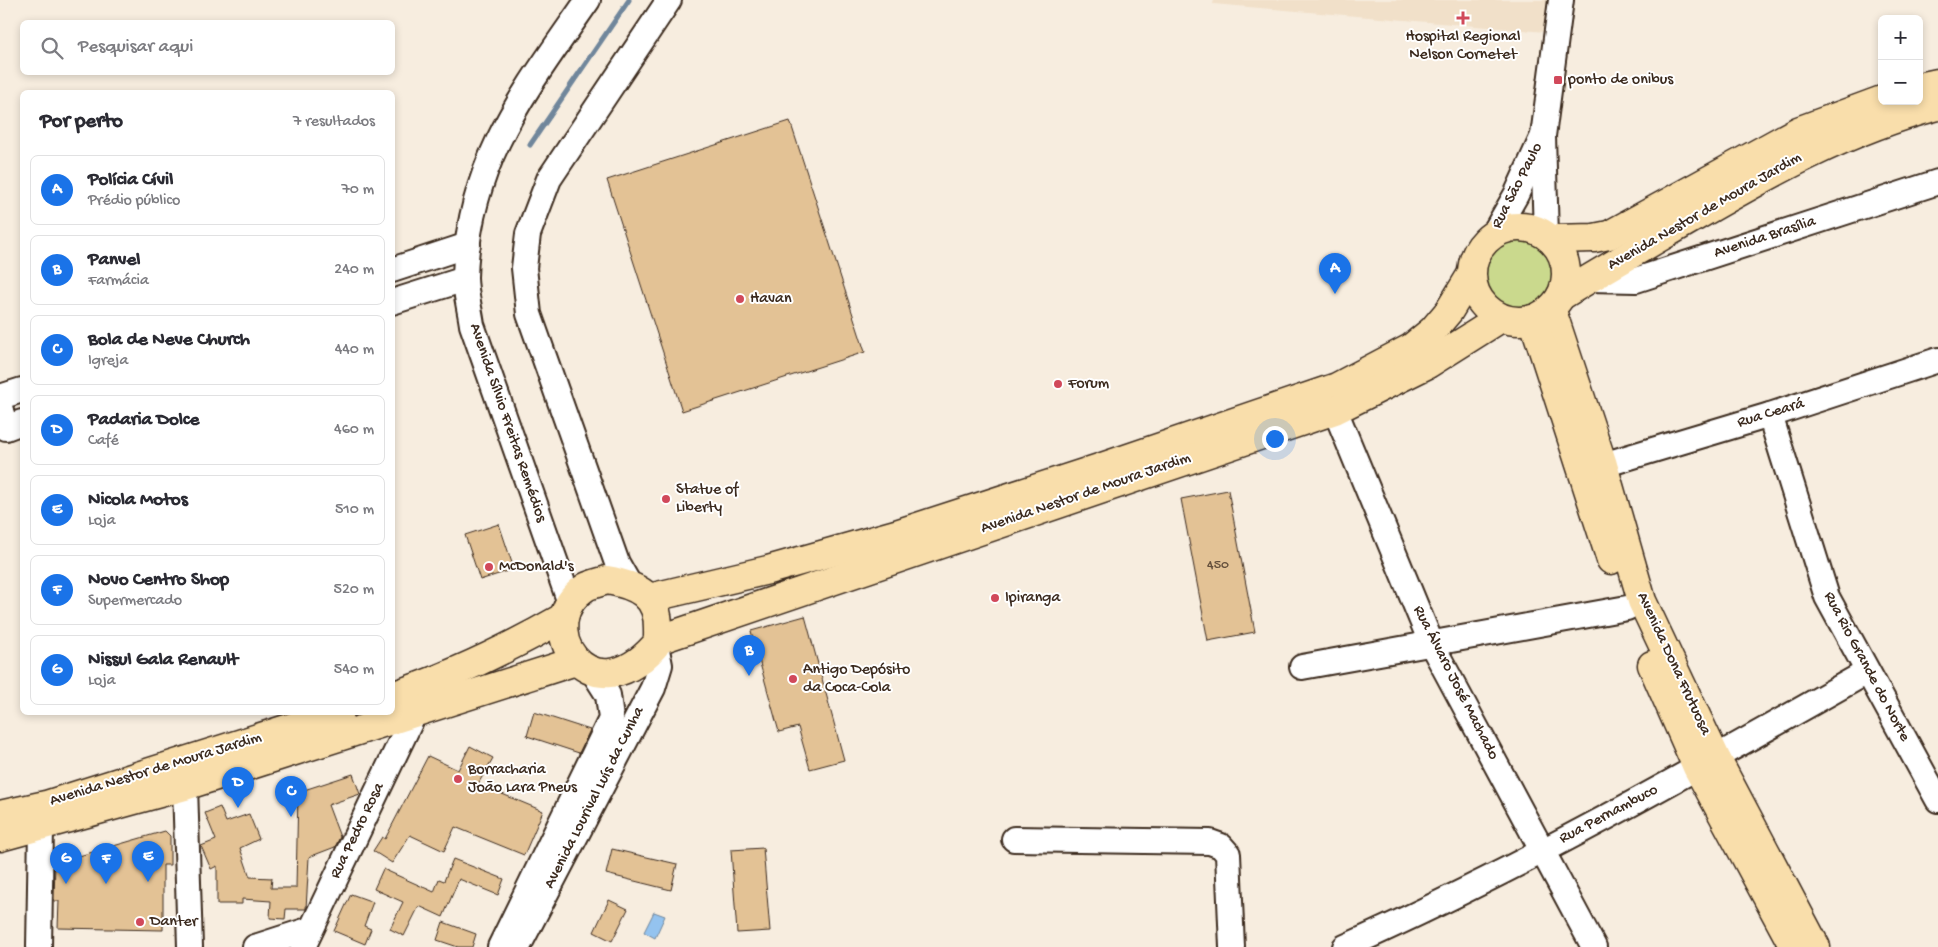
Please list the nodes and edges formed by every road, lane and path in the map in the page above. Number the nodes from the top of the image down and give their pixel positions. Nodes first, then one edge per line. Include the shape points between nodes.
1 (588, 0) edge
2 (669, 0) edge
3 (1561, 0) edge
4 (1938, 83) edge
5 (1923, 87) edge
6 (1878, 101) edge
7 (1938, 106) edge
8 (1543, 136) junction
9 (1938, 182) edge
10 (1493, 235) junction
11 (1548, 237) junction
12 (468, 245) junction
13 (395, 269) edge
14 (1472, 274) junction
15 (465, 278) junction
16 (1589, 279) junction
17 (395, 301) edge
18 (1548, 308) junction
19 (1500, 318) junction
20 (1938, 360) edge
21 (20, 391) edge
22 (0, 397) edge
23 (1335, 410) junction
24 (1770, 415) junction
25 (1603, 465) junction
26 (1101, 478) junction
27 (639, 591) junction
28 (1627, 608) junction
29 (567, 610) junction
30 (657, 643) junction
31 (1432, 645) junction
32 (585, 667) junction
33 (1302, 667) dead end
34 (1866, 672) junction
35 (395, 695) edge
36 (414, 714) junction
37 (333, 715) edge
38 (1707, 762) junction
39 (181, 776) junction
40 (1938, 800) edge
41 (0, 815) edge
42 (41, 827) junction
43 (0, 837) edge
44 (1014, 839) dead end
45 (1542, 851) junction
46 (307, 938) edge
47 (1359, 944) edge
48 (39, 947) edge
49 (190, 947) edge
50 (255, 947) edge
51 (500, 947) edge
52 (518, 947) edge
53 (1232, 947) edge
54 (1594, 947) edge
55 (1794, 947) edge
56 (1816, 947) edge

1 - 12 street, Avenida Sílvio Freitas Remédios via 507,122 485,167 473,207
2 - 27 street via 549,179 528,234 524,268 530,314 617,563
3 - 8 street, Rua São Paulo
4 - 5 main road
6 - 11 main road, Avenida Nestor de Moura Jardim via 1798,131 1609,235 1594,238
7 - 16 main road, Avenida Nestor de Moura Jardim via 1807,154
8 - 10 street, Rua São Paulo
8 - 11 street, Rua São Paulo
9 - 16 street, Avenida Brasília via 1636,280
10 - 11 main road, Avenida Nestor de Moura Jardim via 1518,227 1531,228
10 - 14 main road, Avenida Nestor de Moura Jardim via 1481,245 1474,259
11 - 18 main road via 1564,259 1566,270 1565,283
12 - 13 street
12 - 15 street, Avenida Sílvio Freitas Remédios
14 - 19 main road via 1474,290 1482,304
14 - 26 main road, Avenida Nestor de Moura Jardim via 1449,311 1411,348 1337,387
15 - 17 street
15 - 29 street, Avenida Sílvio Freitas Remédios via 472,326
16 - 18 main road, Avenida Nestor de Moura Jardim
18 - 19 main road, Avenida Nestor de Moura Jardim via 1517,321
18 - 25 main road, Avenida Dona Frutuosa
18 - 28 main road, Avenida Dona Frutuosa
19 - 23 main road, Avenida Nestor de Moura Jardim via 1428,364
20 - 24 street, Rua Ceará
21 - 22 street
23 - 26 main road, Avenida Nestor de Moura Jardim
23 - 31 street, Rua Álvaro José Machado
24 - 25 street, Rua Ceará
24 - 34 street, Rua Rio Grande do Norte via 1827,597
25 - 38 main road, Avenida Dona Frutuosa via 1642,601
26 - 27 main road, Avenida Nestor de Moura Jardim via 768,570
26 - 30 main road, Avenida Nestor de Moura Jardim
27 - 29 main road, Avenida Nestor de Moura Jardim via 607,580 586,587
27 - 30 main road via 659,618
28 - 31 street
28 - 38 main road, Avenida Dona Frutuosa
29 - 32 main road via 564,640
29 - 35 main road, Avenida Nestor de Moura Jardim via 504,652
30 - 32 main road, Avenida Nestor de Moura Jardim via 626,670
30 - 52 street, Avenida Lourival Luís da Cunha via 660,665 653,688
31 - 33 street
31 - 45 street, Rua Álvaro José Machado
32 - 36 main road, Avenida Nestor de Moura Jardim
32 - 51 street, Avenida Lourival Luís da Cunha via 608,696 611,719
34 - 38 street, Rua Pernambuco
34 - 40 street, Rua Rio Grande do Norte
36 - 39 main road, Avenida Nestor de Moura Jardim
36 - 46 street, Rua Pedro Rosa
37 - 39 main road, Avenida Nestor de Moura Jardim
38 - 45 street, Rua Pernambuco
38 - 55 main road, Avenida Dona Frutuosa
38 - 56 main road, Avenida Dona Frutuosa
39 - 41 main road, Avenida Nestor de Moura Jardim
39 - 42 main road, Avenida Nestor de Moura Jardim
39 - 49 street
42 - 43 main road, Avenida Nestor de Moura Jardim
42 - 48 street
44 - 53 street via 1210,842 1221,846 1228,854
45 - 47 street, Rua Pernambuco
45 - 54 street, Rua Álvaro José Machado
46 - 50 street

